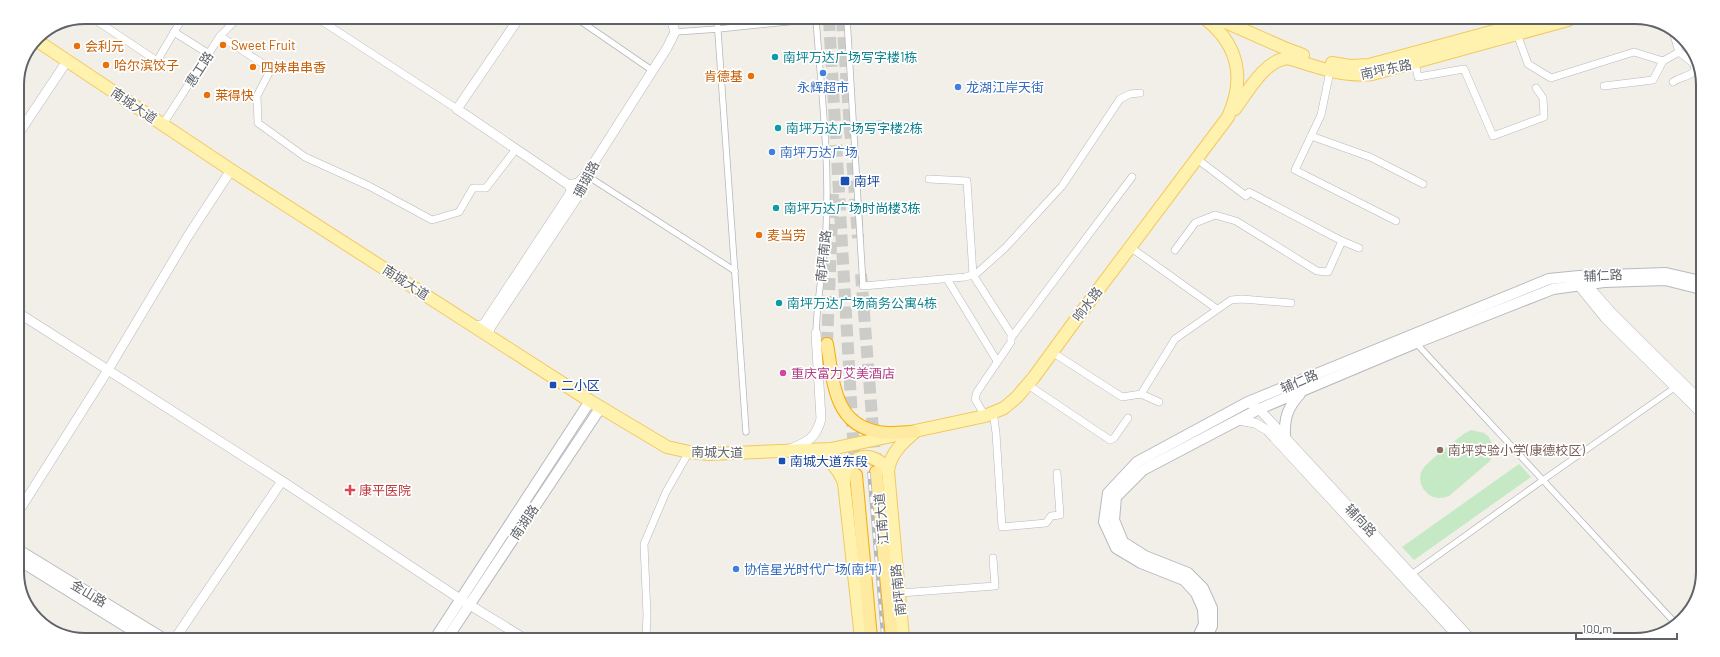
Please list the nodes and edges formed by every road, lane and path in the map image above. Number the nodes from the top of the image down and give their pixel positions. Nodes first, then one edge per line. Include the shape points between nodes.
1 (102, 24) edge
2 (179, 24) edge
3 (232, 24) edge
4 (326, 24) edge
5 (515, 24) edge
6 (585, 24) edge
7 (673, 24) edge
8 (718, 24) edge
9 (767, 24) edge
10 (816, 24) edge
11 (847, 24) edge
12 (1211, 24) edge
13 (1236, 24) edge
14 (1520, 24) edge
15 (1553, 24) edge
16 (718, 29) junction
17 (174, 32) junction
18 (675, 32) junction
19 (1517, 34) junction
20 (220, 36) junction
21 (1675, 39) edge
22 (41, 43) edge
23 (1679, 52) junction
24 (1282, 53) junction
25 (209, 54) junction
26 (67, 61) junction
27 (1663, 61) junction
28 (1691, 61) edge
29 (1415, 63) junction
30 (652, 71) junction
31 (1330, 71) junction
32 (1694, 71) edge
33 (1673, 82) dead end
34 (1604, 86) dead end
35 (1536, 88) dead end
36 (1140, 93) dead end
37 (457, 110) junction
38 (1228, 117) junction
39 (163, 124) junction
40 (881, 124) dead end
41 (24, 126) edge
42 (854, 126) junction
43 (1311, 136) junction
44 (516, 149) junction
45 (1197, 159) junction
46 (231, 170) junction
47 (586, 175) junction
48 (1132, 177) dead end
49 (929, 179) dead end
50 (1423, 184) dead end
51 (569, 185) junction
52 (1396, 221) dead end
53 (1342, 241) junction
54 (1130, 248) junction
55 (1359, 248) dead end
56 (1175, 250) dead end
57 (735, 271) junction
58 (973, 275) junction
59 (947, 279) junction
60 (1696, 280) edge
61 (1582, 282) junction
62 (863, 286) joint
63 (1696, 288) edge
64 (1292, 303) dead end
65 (1217, 309) junction
66 (24, 316) edge
67 (474, 327) junction
68 (816, 333) joint
69 (490, 337) junction
70 (1011, 338) junction
71 (1416, 343) junction
72 (827, 344) tunnel mouth
73 (1052, 352) junction
74 (997, 362) junction
75 (108, 370) junction
76 (1028, 385) junction
77 (1678, 385) junction
78 (1303, 391) junction
79 (1141, 394) junction
80 (1696, 398) edge
81 (590, 401) junction
82 (1159, 402) dead end
83 (1248, 402) junction
84 (601, 407) junction
85 (1696, 407) edge
86 (1259, 409) junction
87 (989, 414) junction
88 (1128, 418) dead end
89 (1238, 420) junction
90 (746, 432) dead end
91 (915, 432) junction
92 (1285, 438) junction
93 (787, 450) junction
94 (800, 450) junction
95 (688, 452) junction
96 (882, 471) junction
97 (1057, 473) dead end
98 (856, 476) tunnel mouth
99 (1543, 480) junction
100 (282, 481) junction
101 (844, 483) junction
102 (24, 503) edge
103 (24, 553) edge
104 (993, 558) dead end
105 (24, 563) edge
106 (1412, 574) junction
107 (900, 593) junction
108 (465, 601) junction
109 (1672, 620) edge
110 (138, 633) edge
111 (156, 633) edge
112 (179, 633) edge
113 (439, 633) edge
114 (450, 633) edge
115 (516, 633) edge
116 (646, 633) edge
117 (860, 633) edge
118 (871, 633) edge
119 (892, 633) edge
120 (903, 633) edge
121 (1200, 633) edge
122 (1209, 633) edge
123 (1455, 633) edge
124 (1466, 633) edge

1 - 17 street via 157,60
2 - 17 street
3 - 20 street, 惠工路
4 - 37 street
5 - 37 street
6 - 30 street
7 - 18 street
8 - 16 street
9 - 16 street
10 - 68 street, 南坪南路 via 827,176 826,231
11 - 42 street
12 - 38 main road, 响水路 via 1223,36 1237,69 1237,93
13 - 24 main road, 南坪东路
14 - 24 main road, 南坪东路 via 1369,65 1350,66
15 - 19 main road, 南坪东路
16 - 18 street
16 - 57 street
17 - 25 street
18 - 30 street, 珊瑚路
19 - 27 street via 1528,64 1551,78 1634,52
19 - 29 main road, 南坪东路
20 - 25 street, 惠工路
20 - 44 street via 271,69 257,96 258,123 305,157 369,186 432,220 460,212 472,188 486,188
21 - 23 street
22 - 26 main road, 南城大道
23 - 27 street
23 - 28 street
24 - 31 main road, 南坪东路 via 1288,58
24 - 38 main road via 1269,65
25 - 39 street, 惠工路
26 - 39 main road, 南城大道
26 - 41 street
27 - 34 street via 1653,80
29 - 31 main road, 南坪东路 via 1372,74 1355,75
29 - 35 street via 1418,77 1464,69 1493,136 1544,117 1543,98
30 - 47 street, 珊瑚路
31 - 43 street via 1321,115
32 - 33 street
36 - 58 street via 1120,99 1062,186 1005,248
37 - 44 street
38 - 45 main road, 响水路
39 - 46 main road, 南城大道
40 - 42 street
42 - 62 street
43 - 50 street via 1370,157
43 - 52 street via 1295,170
44 - 51 street
45 - 53 street via 1246,196 1249,192
45 - 54 main road, 响水路
46 - 67 main road, 南城大道
46 - 75 street via 188,236
47 - 51 street via 578,183
47 - 57 street
47 - 69 street, 珊瑚路 via 578,196 490,328
48 - 70 street
49 - 58 street via 966,181
51 - 67 street via 570,195 531,254 484,324
53 - 55 street
53 - 56 street via 1328,272 1317,271 1236,221 1215,215 1195,223
54 - 65 street
54 - 73 main road, 响水路
57 - 90 street
58 - 59 street
58 - 70 street via 1011,334
59 - 62 street
59 - 74 street
60 - 61 main road, 辅仁路 via 1666,273
61 - 63 main road, 辅仁路 via 1665,280
61 - 71 main road, 辅仁路 via 1553,289
61 - 77 street via 1605,318
61 - 83 main road, 辅仁路 via 1550,279
64 - 65 street via 1242,299 1231,300
65 - 79 street via 1175,339
66 - 75 street
67 - 69 main road, 南城大道
68 - 93 street, 南坪南路 via 820,423 809,441
69 - 81 main road, 南城大道
70 - 74 street via 1011,342
71 - 78 main road, 辅仁路
71 - 99 street
72 - 91 highway via 834,389 840,405 849,417 868,429 888,433
73 - 76 main road, 响水路
73 - 79 street via 1122,397
74 - 87 street via 975,399
75 - 100 street
75 - 102 street
76 - 87 main road, 响水路 via 1004,408
76 - 88 street via 1110,440
77 - 80 street
77 - 85 street
77 - 99 street
78 - 86 main road, 辅仁路
78 - 92 main road via 1288,410 1285,418
79 - 82 street
81 - 84 main road, 南城大道
81 - 108 main road
83 - 86 street, 辅向路
83 - 121 main road, 辅仁路 via 1138,462 1108,493 1104,522 1116,548 1141,562 1184,580 1196,592 1203,609 1204,624
84 - 95 main road, 南城大道 via 667,447
84 - 108 main road, 南湖路
86 - 89 main road, 辅仁路
86 - 92 street, 辅向路
87 - 91 main road, 响水路
87 - 97 street via 996,433 1002,527 1046,523 1051,516 1060,515
89 - 122 main road, 辅仁路 via 1143,470 1116,497 1114,520 1123,542 1145,556 1188,574 1203,588 1212,608 1212,626
89 - 123 street, 辅向路 via 1255,423 1267,430
91 - 94 main road, 响水路 via 831,449
91 - 96 main road, 南坪南路 via 895,452
92 - 106 street, 辅向路
93 - 94 main road, 南城大道
93 - 95 main road, 南城大道 via 709,454
94 - 101 main road via 814,453 832,463
95 - 116 street via 666,492 644,544
96 - 101 main road via 884,464 864,457 848,466
96 - 107 main road, 南坪南路
96 - 119 highway, 江南大道
98 - 118 highway, 江南大道
99 - 106 street
99 - 109 street
100 - 108 street
100 - 112 street
101 - 117 main road
103 - 111 main road, 金山路
104 - 107 street via 995,586
105 - 110 main road, 金山路
106 - 124 street, 辅向路
107 - 120 main road, 南坪南路
108 - 113 main road
108 - 114 main road, 南湖路
108 - 115 street

